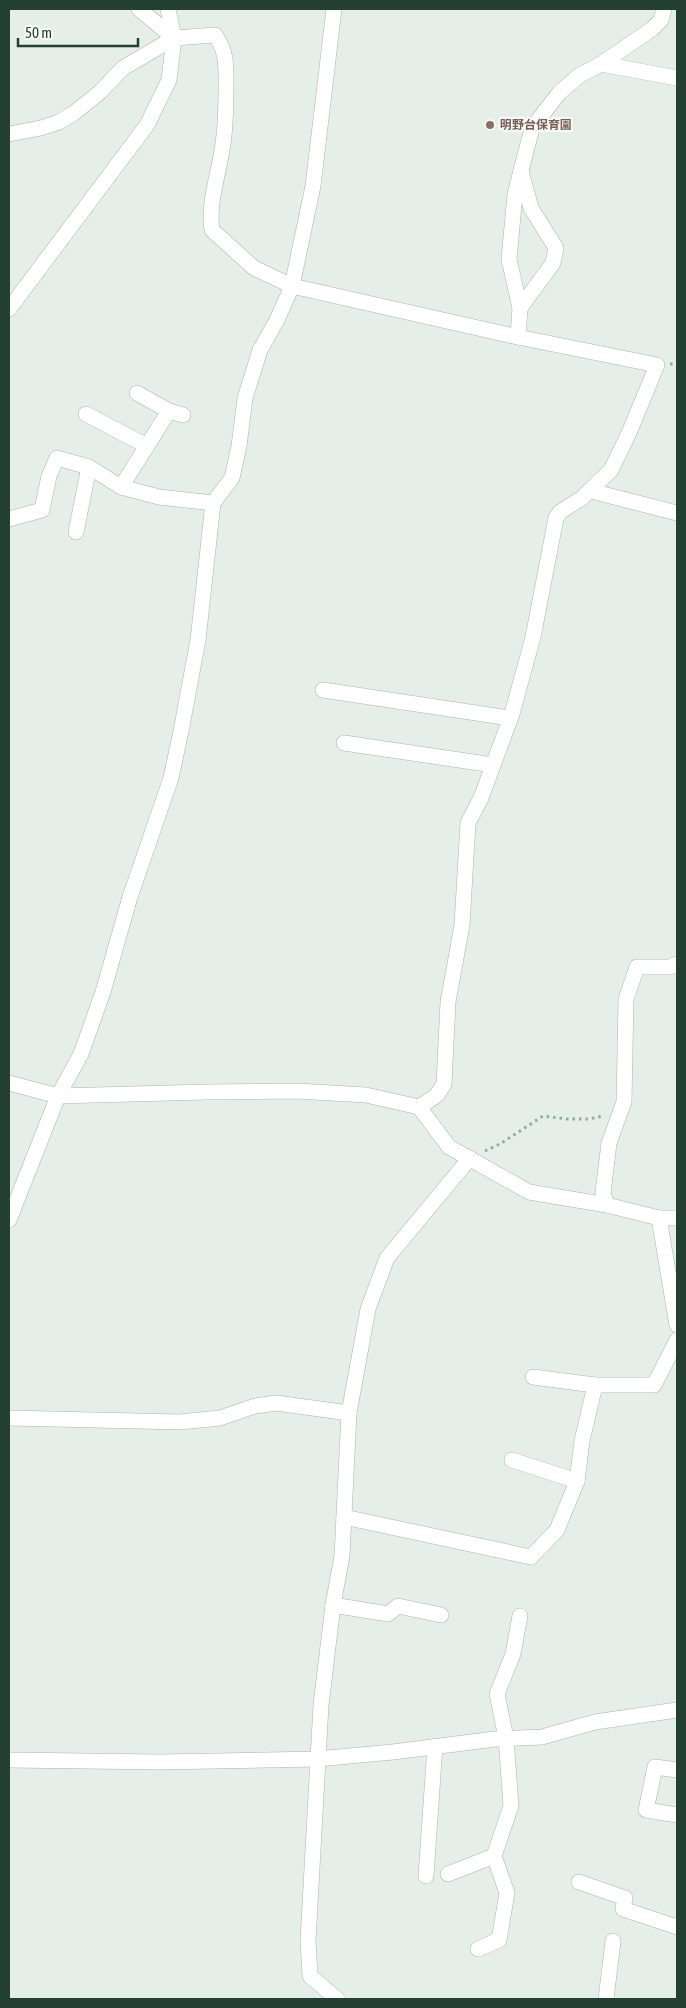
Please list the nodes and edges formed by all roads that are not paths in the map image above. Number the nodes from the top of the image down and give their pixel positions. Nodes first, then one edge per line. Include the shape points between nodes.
1 (139, 9) edge
2 (168, 9) edge
3 (334, 9) edge
4 (664, 9) edge
5 (174, 38) junction
6 (601, 64) junction
7 (677, 78) edge
8 (9, 134) edge
9 (521, 170) junction
10 (292, 286) junction
11 (520, 308) junction
12 (9, 309) edge
13 (518, 337) junction
14 (137, 393) dead end
15 (86, 414) dead end
16 (147, 446) junction
17 (89, 467) junction
18 (121, 488) junction
19 (590, 491) junction
20 (214, 504) junction
21 (677, 513) edge
22 (9, 519) edge
23 (76, 532) dead end
24 (323, 690) dead end
25 (510, 718) junction
26 (344, 743) dead end
27 (493, 765) junction
28 (677, 964) edge
29 (9, 1083) edge
30 (58, 1096) junction
31 (418, 1107) junction
32 (470, 1158) junction
33 (607, 1206) junction
34 (659, 1218) junction
35 (677, 1218) edge
36 (9, 1220) edge
37 (677, 1325) edge
38 (677, 1340) edge
39 (533, 1377) dead end
40 (595, 1384) junction
41 (349, 1413) junction
42 (9, 1418) edge
43 (512, 1460) dead end
44 (577, 1481) junction
45 (344, 1517) junction
46 (333, 1605) junction
47 (441, 1615) dead end
48 (520, 1616) dead end
49 (677, 1710) edge
50 (506, 1738) junction
51 (435, 1746) junction
52 (317, 1759) junction
53 (9, 1760) edge
54 (677, 1770) edge
55 (677, 1815) edge
56 (494, 1856) junction
57 (448, 1874) dead end
58 (426, 1876) dead end
59 (579, 1882) dead end
60 (677, 1927) edge
61 (613, 1941) dead end
62 (478, 1949) dead end
63 (332, 1997) edge
64 (606, 1999) edge

1 - 5 street
2 - 5 street
3 - 10 street via 313,186
4 - 6 street via 661,20 652,29
5 - 8 street via 122,68 100,92 59,122
5 - 10 street via 215,34 223,47 226,116 210,213 212,230 254,268
5 - 12 street via 169,80 147,125
6 - 7 street
6 - 9 street via 559,92 532,128
9 - 11 street via 515,194 510,259
9 - 11 street via 531,208 556,248 553,263
10 - 13 street
10 - 20 street via 260,350 245,398 232,478
11 - 13 street
13 - 19 street via 657,365 611,470
14 - 16 street via 176,413
15 - 16 street
16 - 18 street
17 - 18 street
17 - 22 street via 57,458 49,476 42,510
17 - 23 street
18 - 20 street
19 - 21 street
19 - 25 street via 556,518 533,637
20 - 30 street via 198,640 171,778 81,1054
24 - 25 street
25 - 27 street
26 - 27 street
27 - 31 street via 468,823 462,925 448,1002 444,1084 437,1095
28 - 33 street via 637,967 626,1000 624,1102 609,1143 603,1193
29 - 30 street
30 - 31 street via 297,1091 366,1095
30 - 36 street
31 - 32 street via 449,1147
32 - 33 street via 529,1192
32 - 41 street via 387,1258 368,1309
33 - 34 street
34 - 35 street
34 - 37 street
38 - 40 street via 654,1385
39 - 40 street
40 - 44 street
41 - 42 street via 276,1403 255,1406 220,1418 180,1422
41 - 45 street
43 - 44 street
44 - 45 street via 557,1530 531,1557
45 - 46 street via 342,1556
46 - 47 street via 388,1614 398,1606
46 - 52 street
48 - 50 street via 513,1654 497,1694
49 - 50 street via 595,1722 542,1737
50 - 51 street
50 - 56 street via 511,1806
51 - 52 street
51 - 58 street
52 - 53 street
52 - 63 street via 308,1941 310,1976
54 - 55 street via 655,1767 646,1810
56 - 57 street
56 - 62 street via 507,1893 501,1930 499,1940
59 - 60 street via 625,1898 623,1909
61 - 64 street

